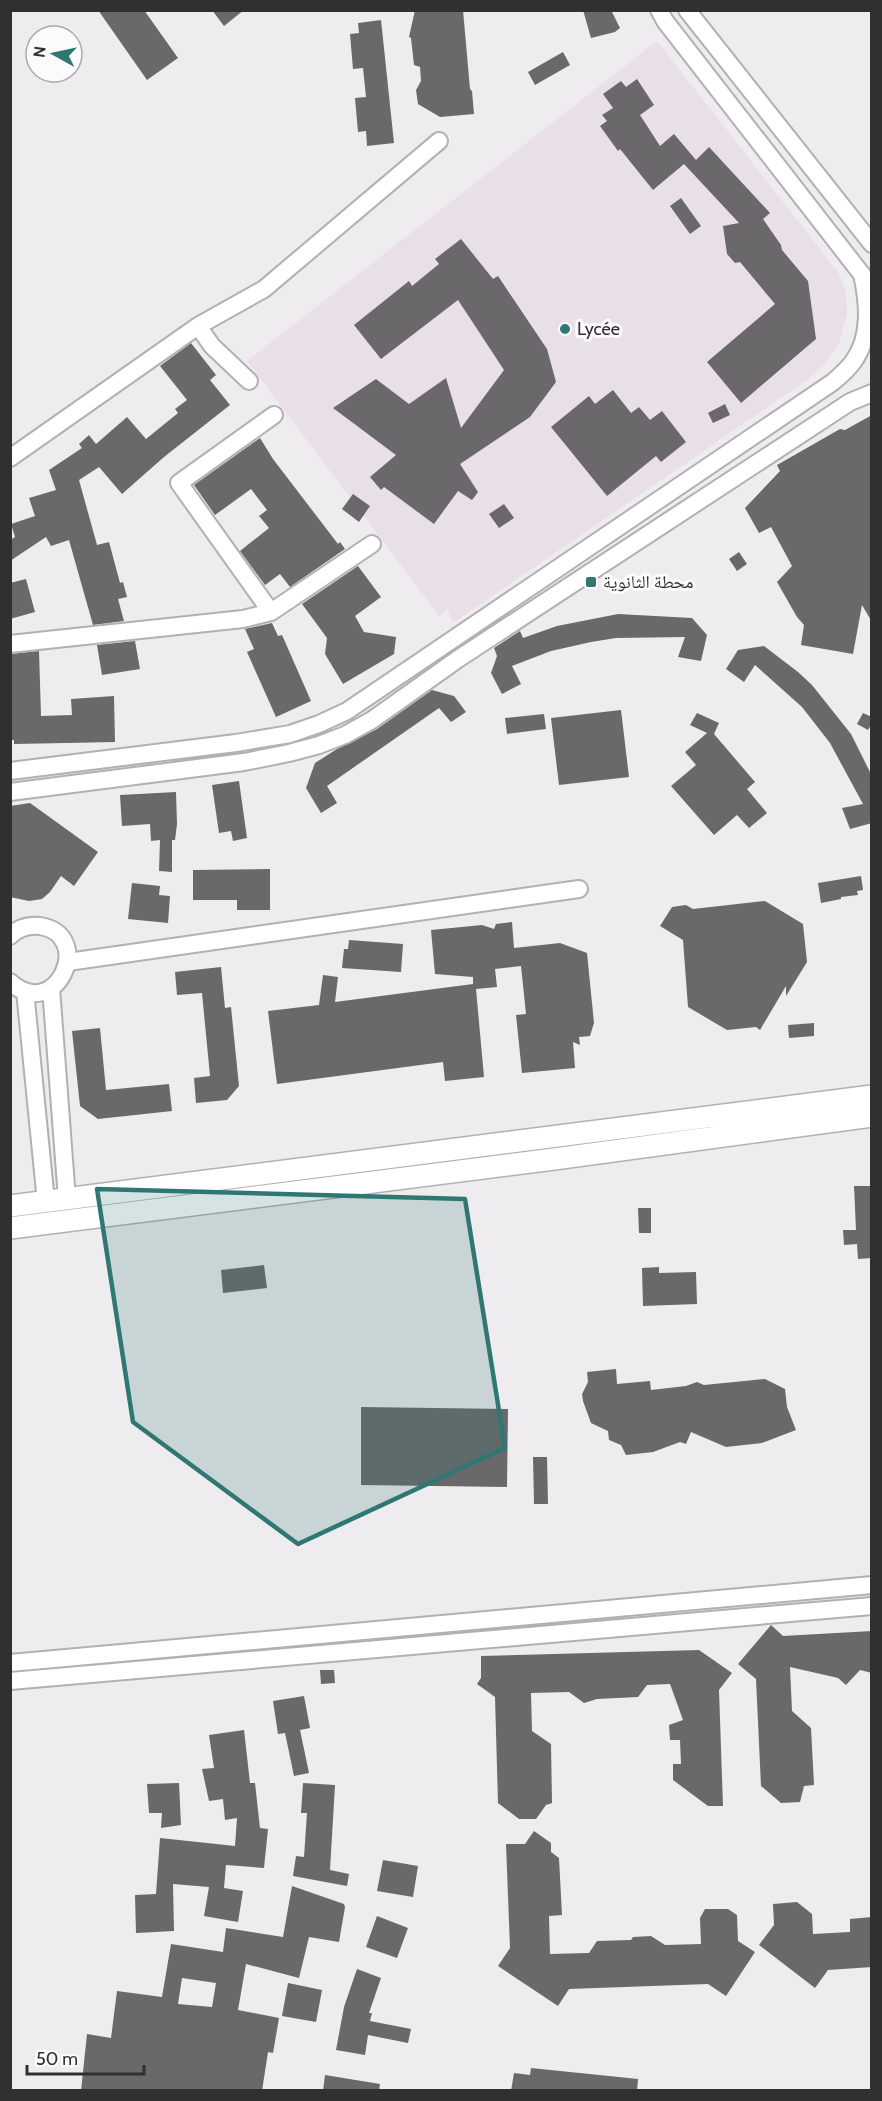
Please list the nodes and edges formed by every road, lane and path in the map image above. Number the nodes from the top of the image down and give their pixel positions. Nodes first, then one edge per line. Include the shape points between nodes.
1 (659, 10) edge
2 (687, 10) edge
3 (439, 141) dead end
4 (872, 244) edge
5 (867, 280) edge
6 (198, 326) junction
7 (872, 351) edge
8 (854, 362) junction
9 (249, 381) dead end
10 (872, 393) edge
11 (274, 415) dead end
12 (10, 458) edge
13 (372, 544) dead end
14 (272, 612) junction
15 (10, 644) edge
16 (10, 771) edge
17 (10, 792) edge
18 (579, 889) dead end
19 (10, 936) edge
20 (68, 962) junction
21 (18, 987) edge
22 (51, 988) junction
23 (872, 1096) edge
24 (872, 1116) edge
25 (68, 1199) junction
26 (46, 1202) junction
27 (10, 1206) edge
28 (10, 1228) edge
29 (872, 1585) edge
30 (872, 1606) edge
31 (10, 1663) edge
32 (10, 1681) edge

1 - 5 street
2 - 4 street
3 - 6 street via 264,289
5 - 8 street via 868,317
6 - 9 street via 212,346
6 - 12 street
7 - 8 street
8 - 16 street via 833,382 347,711 290,734
10 - 17 street via 840,408 345,735 244,762
11 - 14 street via 179,483
13 - 14 street
14 - 15 street via 243,619
18 - 20 street
19 - 20 street via 23,927 45,927 62,941
20 - 22 street via 65,973
21 - 22 street via 42,992
21 - 26 street
22 - 25 street
23 - 25 main road
24 - 28 main road
25 - 26 main road
26 - 27 main road
29 - 31 street
30 - 32 street

